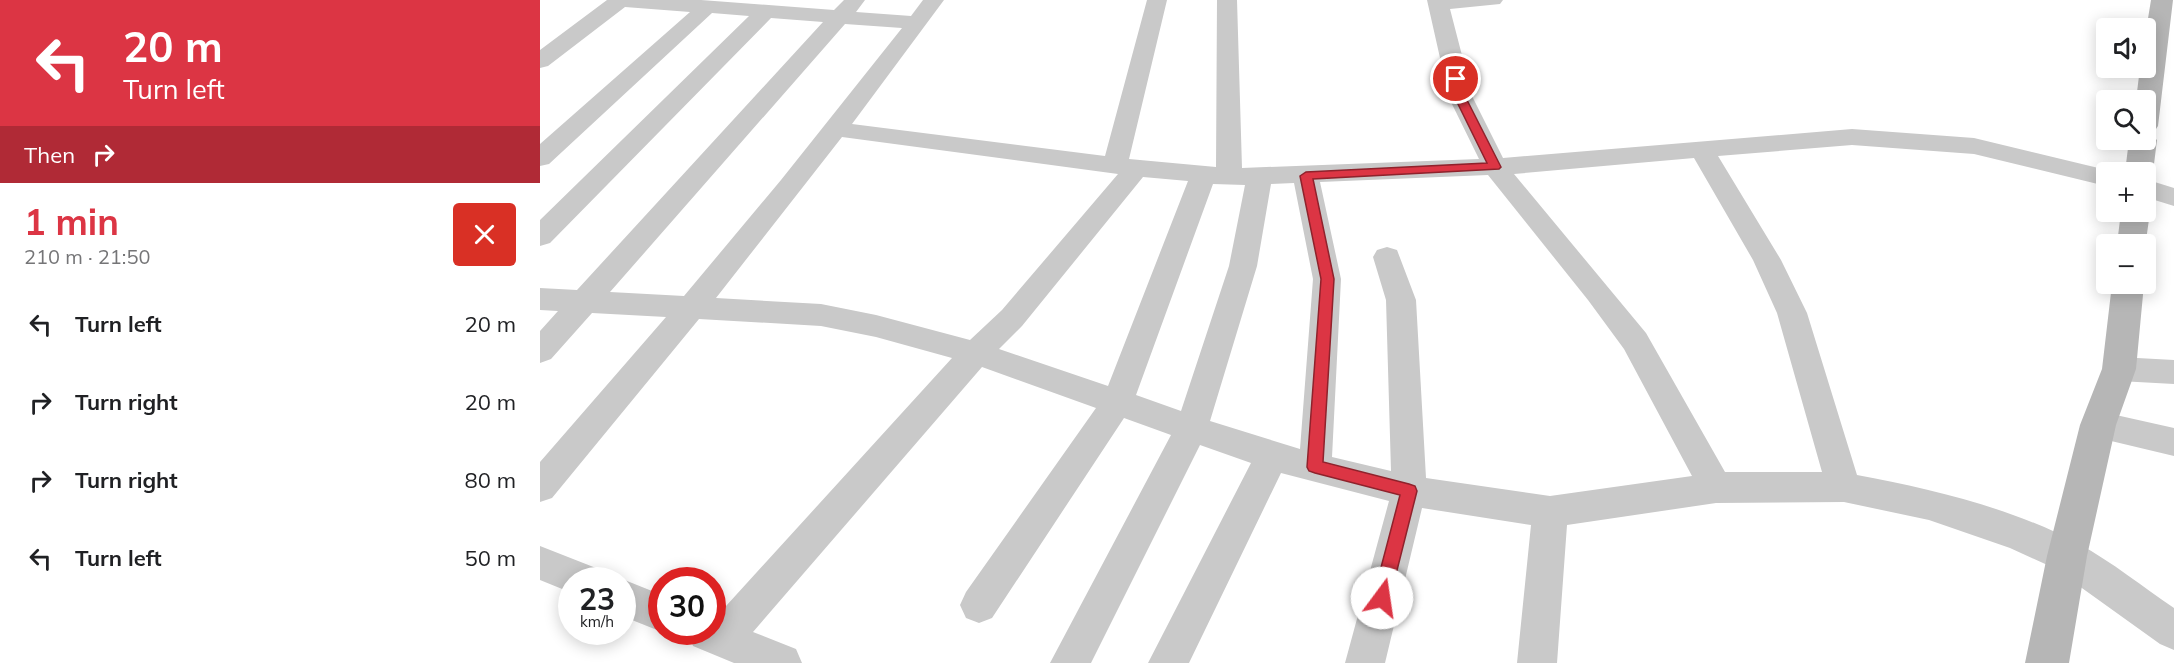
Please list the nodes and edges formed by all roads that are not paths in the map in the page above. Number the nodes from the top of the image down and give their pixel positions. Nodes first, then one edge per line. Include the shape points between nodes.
1 (620, 0) edge
2 (934, 0) edge
3 (1157, 0) edge
4 (1227, 0) edge
5 (1493, 0) edge
6 (2162, 0) edge
7 (1437, 1) edge
8 (700, 5) edge
9 (848, 8) edge
10 (766, 11) junction
11 (916, 23) junction
12 (540, 61) edge
13 (2150, 90) edge
14 (836, 129) junction
15 (1702, 150) junction
16 (540, 158) edge
17 (1126, 166) junction
18 (1495, 167) junction
19 (1306, 176) junction
20 (2096, 176) edge
21 (1230, 177) junction
22 (2156, 191) edge
23 (2174, 197) edge
24 (540, 236) edge
25 (1387, 257) dead end
26 (2127, 294) edge
27 (540, 299) edge
28 (585, 303) junction
29 (694, 307) junction
30 (540, 351) edge
31 (976, 353) junction
32 (2119, 369) junction
33 (2174, 372) edge
34 (1118, 401) junction
35 (2098, 425) junction
36 (1191, 429) junction
37 (2174, 442) edge
38 (1272, 456) junction
39 (1315, 467) junction
40 (540, 487) edge
41 (1844, 487) junction
42 (1716, 488) junction
43 (1409, 491) junction
44 (1550, 512) junction
45 (2067, 556) junction
46 (540, 562) edge
47 (558, 570) edge
48 (979, 605) dead end
49 (726, 621) edge
50 (2174, 631) edge
51 (726, 640) edge
52 (782, 663) edge
53 (1070, 663) edge
54 (1168, 663) edge
55 (1365, 663) edge
56 (1537, 663) edge
57 (2047, 663) edge

1 - 8 street
1 - 12 street
2 - 11 street
3 - 17 street
4 - 21 street
5 - 7 street
6 - 13 street
7 - 18 street via 1461,98
8 - 10 street
8 - 16 street
9 - 10 street
9 - 11 street
9 - 28 street
10 - 24 street
11 - 14 street
14 - 17 street
14 - 29 street
15 - 18 street
15 - 20 street via 1852,137 1974,146
15 - 41 street via 1767,260 1792,313
17 - 21 street
17 - 31 street via 1012,318
18 - 19 street
18 - 42 street via 1635,341
19 - 21 street
19 - 39 street via 1328,279
21 - 34 street
21 - 36 street via 1243,266
22 - 23 street
25 - 43 street via 1401,300
26 - 32 street
27 - 28 street
28 - 29 street
28 - 30 street
29 - 31 street via 821,315
29 - 40 street
31 - 34 street
31 - 49 street
32 - 33 street
32 - 35 street
34 - 36 street
34 - 48 street
35 - 37 street
35 - 45 street
36 - 38 street
36 - 53 street
38 - 39 street
38 - 54 street
39 - 43 street
41 - 42 street
41 - 45 street via 1929,504
42 - 44 street
43 - 44 street
43 - 55 street
44 - 56 street
45 - 50 street
45 - 57 street
46 - 47 street
51 - 52 street

